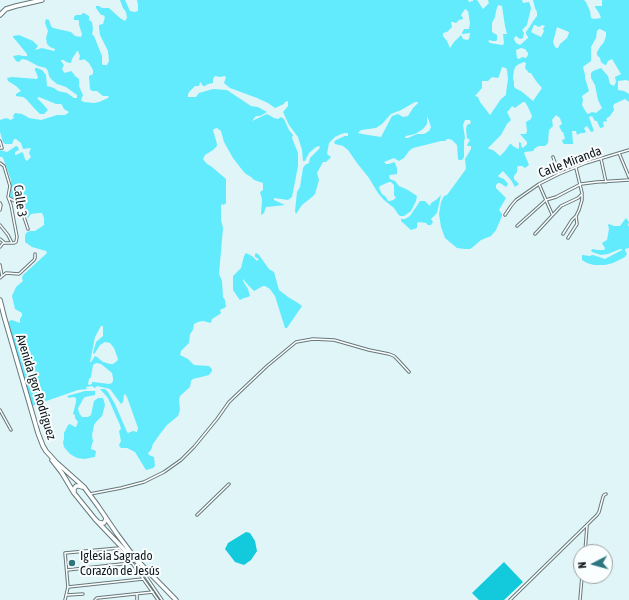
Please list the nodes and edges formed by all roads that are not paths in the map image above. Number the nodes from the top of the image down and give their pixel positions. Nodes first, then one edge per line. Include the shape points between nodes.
1 (42, 0) edge
2 (36, 1) edge
3 (0, 15) edge
4 (0, 141) edge
5 (0, 148) edge
6 (629, 150) edge
7 (620, 154) junction
8 (553, 157) dead end
9 (601, 159) junction
10 (1, 164) edge
11 (576, 168) junction
12 (560, 174) junction
13 (629, 177) edge
14 (629, 180) edge
15 (606, 182) junction
16 (539, 184) junction
17 (580, 185) junction
18 (581, 195) junction
19 (9, 198) junction
20 (546, 200) junction
21 (0, 203) edge
22 (0, 210) edge
23 (552, 214) junction
24 (505, 215) dead end
25 (576, 216) junction
26 (0, 225) edge
27 (517, 226) dead end
28 (28, 229) dead end
29 (534, 234) dead end
30 (563, 234) dead end
31 (568, 238) dead end
32 (0, 240) edge
33 (5, 243) junction
34 (12, 243) junction
35 (0, 247) edge
36 (35, 254) dead end
37 (0, 265) edge
38 (0, 278) edge
39 (0, 300) edge
40 (0, 309) edge
41 (409, 372) dead end
42 (0, 410) edge
43 (11, 430) dead end
44 (229, 484) dead end
45 (74, 493) junction
46 (606, 494) dead end
47 (90, 495) junction
48 (104, 513) junction
49 (197, 515) dead end
50 (97, 522) junction
51 (587, 526) junction
52 (586, 544) edge
53 (134, 563) junction
54 (67, 570) junction
55 (143, 579) junction
56 (581, 584) edge
57 (68, 587) junction
58 (153, 592) junction
59 (83, 594) dead end
60 (137, 594) junction
61 (66, 595) junction
62 (65, 600) edge
63 (95, 600) edge
64 (137, 600) edge
65 (158, 600) edge
66 (162, 600) edge
67 (174, 600) edge
68 (510, 600) edge
69 (580, 600) edge

1 - 2 highway
2 - 3 highway via 6,9
4 - 5 street
6 - 7 street, Calle Miranda
7 - 9 street, Calle Miranda
7 - 13 street
8 - 12 street
9 - 11 street, Calle Miranda
9 - 15 street
10 - 19 street, Calle 3 via 4,166 10,186
11 - 12 street, Calle Miranda
11 - 17 street
12 - 16 street, Calle Miranda
14 - 15 street
15 - 17 street
16 - 20 street
16 - 24 street, Calle Miranda via 516,200
17 - 18 street
17 - 20 street
18 - 23 street
18 - 25 street via 582,200
19 - 28 street via 22,205
19 - 34 street, Calle 3 via 17,237 16,242
20 - 23 street
20 - 27 street
21 - 22 street
23 - 29 street
25 - 30 street
25 - 31 street via 576,224
26 - 34 street
32 - 33 street
33 - 34 street
33 - 35 street
36 - 38 street via 34,260 19,274 6,273
37 - 38 street
39 - 47 highway, Avenida Igor Rodríguez via 39,437 51,457
40 - 45 highway, Avenida Igor Rodríguez via 38,440
41 - 47 street via 389,354 334,340 313,339 296,342 229,402 181,460 144,482
42 - 43 street
44 - 49 street
45 - 47 highway via 74,488 79,486
45 - 50 highway, Avenida Igor Rodríguez
46 - 51 street via 599,512
47 - 48 highway, Avenida Igor Rodríguez
48 - 50 highway via 104,522
48 - 67 highway, Avenida Igor Rodríguez via 132,554
50 - 53 highway, Avenida Igor Rodríguez
51 - 52 street
51 - 68 street
53 - 54 street
53 - 54 street via 119,548 65,553
53 - 55 street
53 - 66 street
53 - 67 highway, Avenida Igor Rodríguez
54 - 57 street
55 - 57 street
55 - 58 street
56 - 69 street
57 - 61 street
58 - 60 street
58 - 65 street
59 - 61 street
60 - 63 street
60 - 64 street
61 - 62 street

